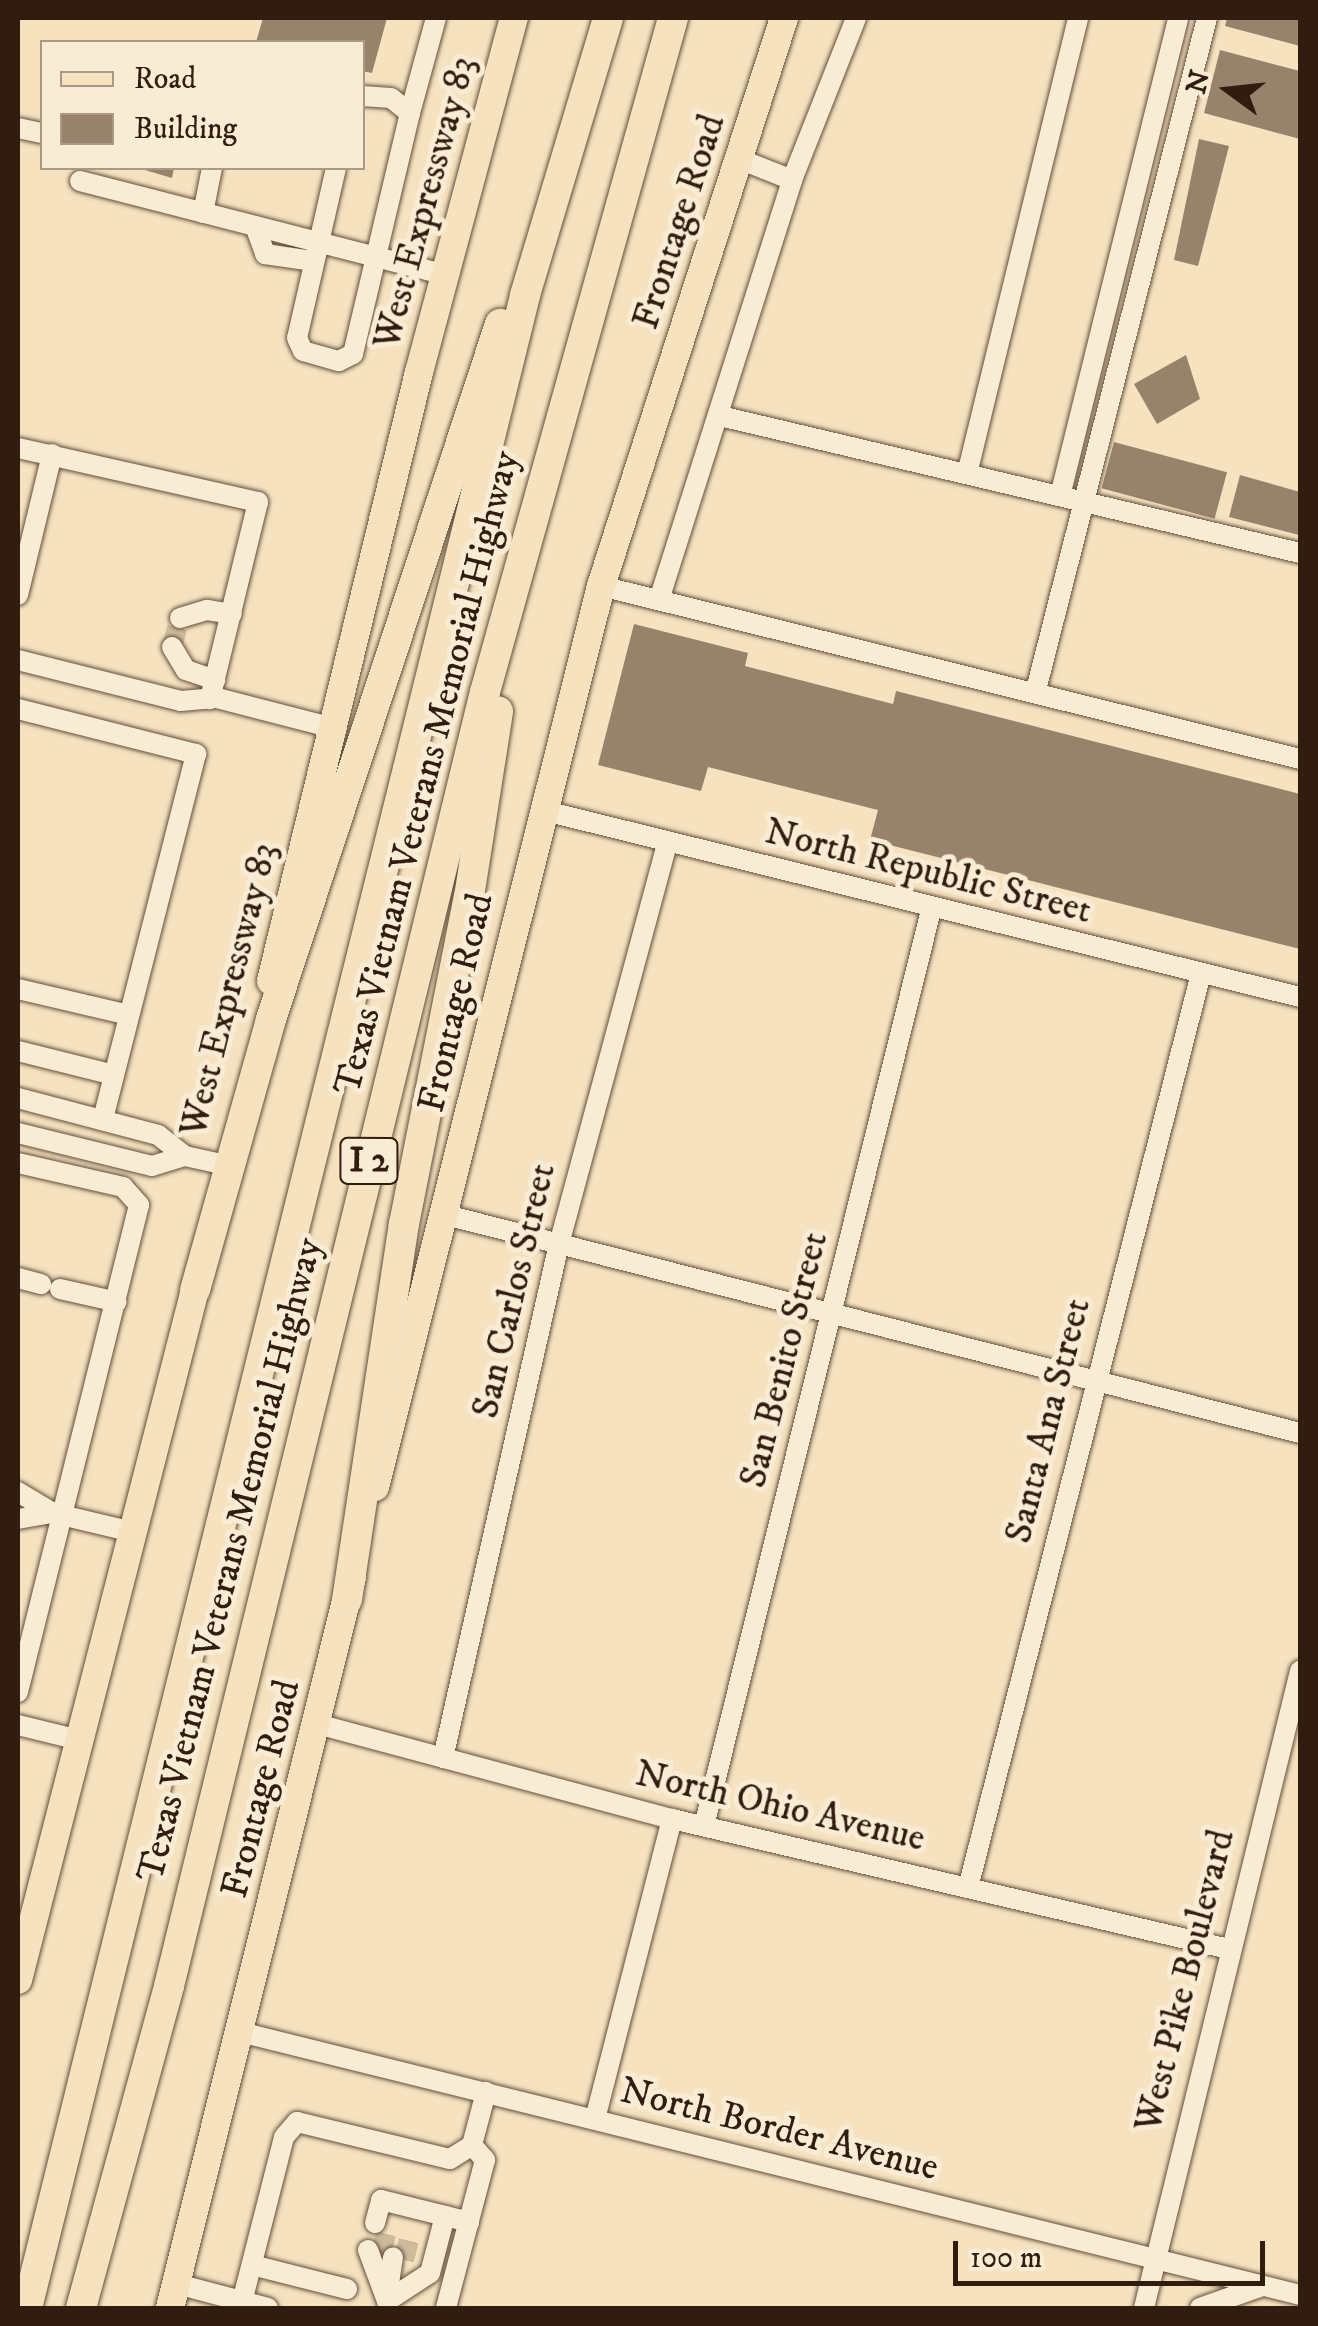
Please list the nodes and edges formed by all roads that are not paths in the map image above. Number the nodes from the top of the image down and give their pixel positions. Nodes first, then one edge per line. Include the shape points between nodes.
1 (436, 18) edge
2 (514, 18) edge
3 (605, 18) edge
4 (673, 18) edge
5 (784, 18) edge
6 (856, 18) edge
7 (1078, 18) edge
8 (1178, 18) edge
9 (1208, 18) edge
10 (365, 96) edge
11 (410, 113) junction
12 (739, 159) junction
13 (212, 170) edge
14 (335, 170) edge
15 (80, 180) dead end
16 (792, 180) junction
17 (203, 213) junction
18 (315, 251) junction
19 (1120, 254) junction
20 (378, 258) junction
21 (1146, 260) junction
22 (445, 275) junction
23 (720, 416) junction
24 (18, 448) edge
25 (52, 454) junction
26 (966, 474) junction
27 (1060, 496) junction
28 (1084, 502) junction
29 (1300, 553) edge
30 (523, 556) junction
31 (601, 586) junction
32 (18, 595) edge
33 (659, 600) junction
34 (232, 614) junction
35 (180, 618) dead end
36 (172, 647) dead end
37 (18, 660) edge
38 (213, 689) junction
39 (1036, 690) junction
40 (18, 708) edge
41 (332, 728) junction
42 (1300, 759) edge
43 (541, 810) junction
44 (666, 843) junction
45 (931, 910) junction
46 (1200, 973) junction
47 (18, 989) edge
48 (1300, 997) edge
49 (128, 1015) junction
50 (18, 1051) edge
51 (114, 1075) junction
52 (24, 1100) edge
53 (103, 1120) junction
54 (19, 1140) edge
55 (186, 1156) junction
56 (18, 1163) edge
57 (226, 1166) junction
58 (446, 1214) junction
59 (558, 1248) junction
60 (18, 1278) edge
61 (196, 1290) junction
62 (117, 1302) junction
63 (832, 1318) junction
64 (1095, 1382) junction
65 (1300, 1433) edge
66 (18, 1492) edge
67 (58, 1515) junction
68 (18, 1519) edge
69 (133, 1532) junction
70 (346, 1600) junction
71 (1300, 1671) edge
72 (18, 1692) edge
73 (317, 1724) junction
74 (18, 1725) edge
75 (79, 1740) junction
76 (443, 1758) junction
77 (672, 1818) junction
78 (704, 1826) junction
79 (968, 1888) junction
80 (1229, 1949) junction
81 (18, 1979) edge
82 (240, 2032) junction
83 (486, 2092) junction
84 (596, 2119) junction
85 (472, 2146) junction
86 (418, 2209) junction
87 (469, 2222) junction
88 (1153, 2261) junction
89 (252, 2266) junction
90 (1264, 2285) junction
91 (347, 2289) dead end
92 (1300, 2294) edge
93 (174, 2296) edge
94 (242, 2302) junction
95 (386, 2305) edge
96 (27, 2308) edge
97 (82, 2308) edge
98 (268, 2308) edge
99 (446, 2308) edge
100 (1144, 2308) edge
101 (1200, 2308) edge

1 - 11 street
2 - 22 main road, West Expressway 83
3 - 61 highway via 271,1019
3 - 96 highway, Texas Vietnam Veterans Memorial Highway / I 2 via 526,296
4 - 30 highway, Texas Vietnam Veterans Memorial Highway / I 2
5 - 12 main road, Frontage Road
6 - 16 street
7 - 26 street
8 - 19 street
9 - 21 street
10 - 11 street via 390,98
11 - 20 street
12 - 16 street
12 - 31 main road, Frontage Road
13 - 17 street
14 - 18 street
15 - 17 street
16 - 23 street
17 - 18 street
18 - 20 street
18 - 20 street via 297,338 303,351 340,360 352,354
19 - 21 street
19 - 27 street
20 - 22 street
21 - 28 street
22 - 41 main road, West Expressway 83
23 - 26 street
23 - 33 street
24 - 25 street
25 - 32 street
25 - 34 street via 258,502
26 - 27 street
27 - 28 street
28 - 29 street
28 - 39 street
30 - 70 highway via 469,897 404,1224
30 - 97 highway, Texas Vietnam Veterans Memorial Highway / I 2 via 169,1986
31 - 33 street
31 - 43 main road, Frontage Road
33 - 39 street
34 - 35 street via 207,610
34 - 38 street
36 - 38 street via 186,670
37 - 38 street via 181,701
38 - 41 street
39 - 42 street
40 - 49 street via 196,754
41 - 57 main road, West Expressway 83
43 - 44 street, North Republic Street
43 - 58 main road, Frontage Road
44 - 45 street, North Republic Street
44 - 59 street, San Carlos Street
45 - 46 street, North Republic Street
45 - 63 street, San Benito Street
46 - 48 street, North Republic Street
46 - 64 street, Santa Ana Street
47 - 49 street
49 - 51 street
50 - 51 street
51 - 53 street
52 - 53 street
52 - 54 street
53 - 55 street via 158,1135
54 - 55 street via 152,1166
55 - 57 street
56 - 62 street via 123,1188 136,1198
57 - 61 main road, West Expressway 83
58 - 59 street
58 - 70 main road, Frontage Road
59 - 63 street
59 - 76 street, San Carlos Street
60 - 62 street
61 - 69 main road, West Expressway 83
62 - 67 street
63 - 64 street
63 - 78 street, San Benito Street
64 - 65 street
64 - 79 street, Santa Ana Street
66 - 67 street
67 - 68 street
67 - 69 street
67 - 72 street
69 - 75 main road, West Expressway 83
70 - 73 main road, Frontage Road
71 - 80 street, West Pike Boulevard
73 - 76 street, North Ohio Avenue
73 - 82 main road, Frontage Road
74 - 75 street
75 - 81 main road, West Expressway 83
76 - 77 street, North Ohio Avenue
77 - 78 street, North Ohio Avenue
77 - 84 street
78 - 79 street, North Ohio Avenue
79 - 80 street, North Ohio Avenue
80 - 88 street, West Pike Boulevard
82 - 83 street, North Border Avenue
82 - 93 main road, Frontage Road
83 - 84 street, North Border Avenue
83 - 85 street
84 - 88 street, North Border Avenue
85 - 87 street via 485,2160
85 - 89 street via 450,2159 297,2122 284,2138
86 - 86 street via 382,2200 400,2229
86 - 87 street
86 - 95 street via 430,2273
87 - 99 street
88 - 90 street, North Border Avenue
88 - 100 street, West Pike Boulevard
89 - 91 street
89 - 94 street
90 - 92 street, North Border Avenue
90 - 101 street
93 - 94 street
94 - 98 street
95 - 95 street via 393,2256

